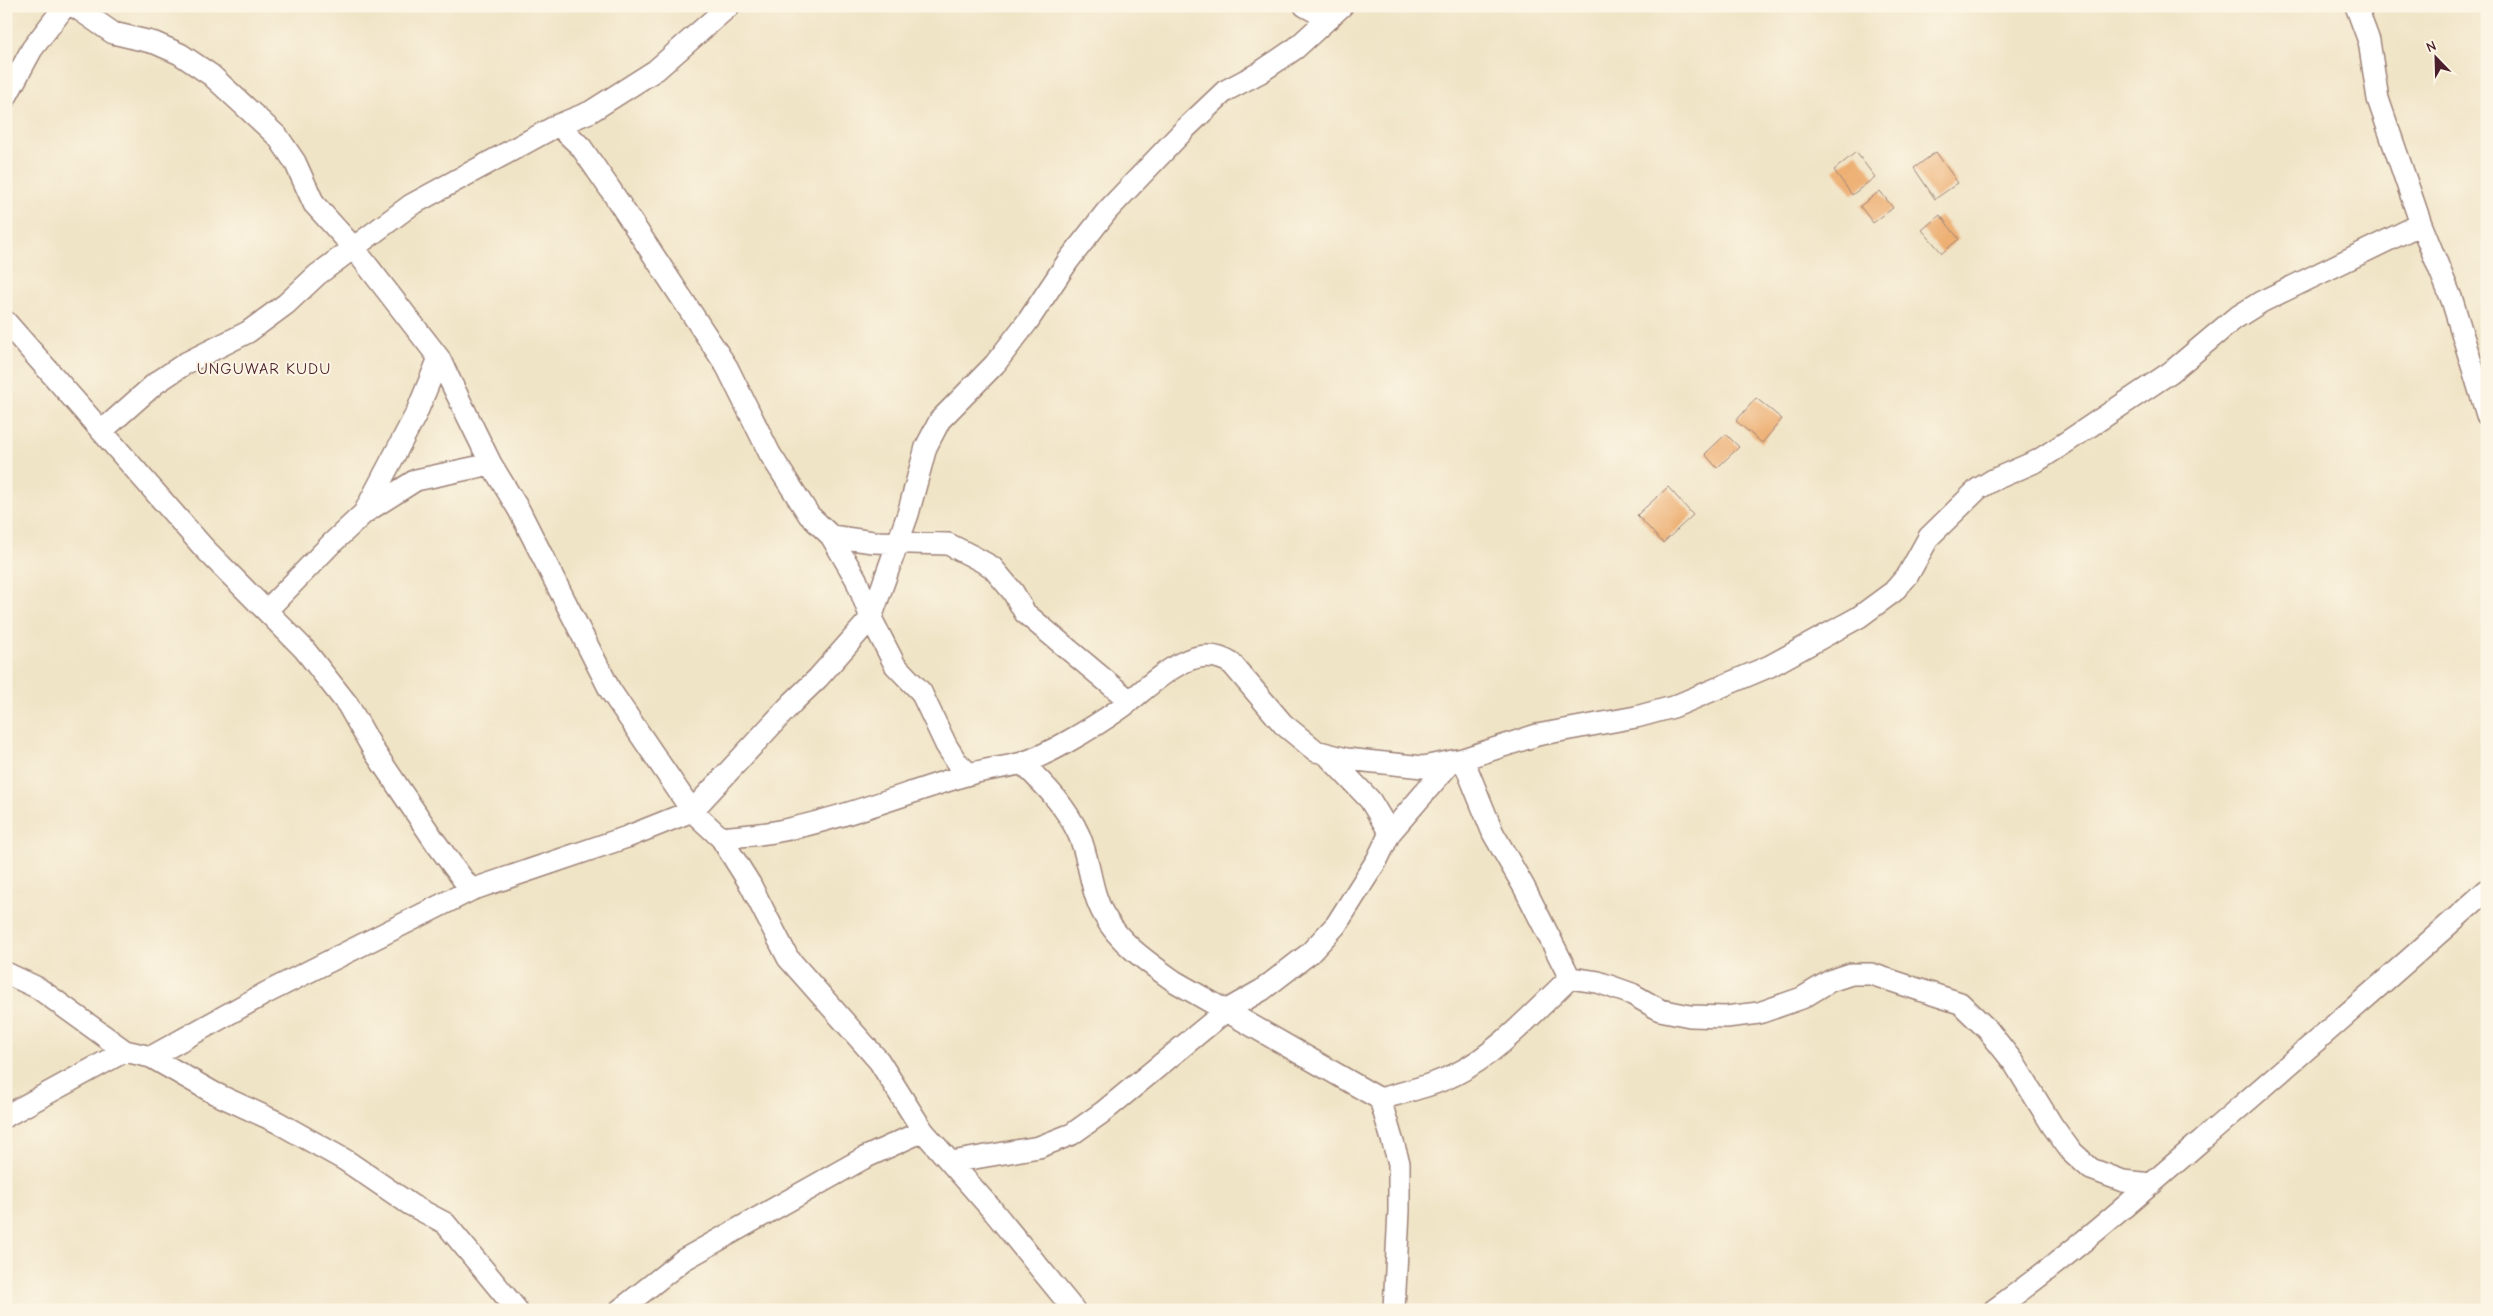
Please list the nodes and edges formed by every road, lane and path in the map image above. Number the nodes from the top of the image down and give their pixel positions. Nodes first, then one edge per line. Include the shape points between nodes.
1 (729, 6) edge
2 (1305, 6) edge
3 (2356, 6) edge
4 (62, 9) edge
5 (1335, 13) edge
6 (6, 97) edge
7 (558, 126) junction
8 (2421, 224) junction
9 (354, 247) junction
10 (6, 322) edge
11 (439, 358) junction
12 (2487, 415) edge
13 (103, 430) junction
14 (491, 464) junction
15 (364, 513) junction
16 (831, 536) junction
17 (898, 541) junction
18 (267, 610) junction
19 (871, 618) junction
20 (1130, 701) junction
21 (1328, 756) junction
22 (1458, 760) junction
23 (1022, 763) junction
24 (969, 774) junction
25 (692, 811) junction
26 (1390, 833) junction
27 (721, 838) junction
28 (471, 890) junction
29 (2487, 890) edge
30 (6, 972) edge
31 (1570, 978) junction
32 (1227, 1010) junction
33 (125, 1051) junction
34 (151, 1056) junction
35 (1380, 1100) junction
36 (6, 1116) edge
37 (923, 1131) junction
38 (951, 1162) junction
39 (2152, 1184) junction
40 (517, 1310) edge
41 (620, 1310) edge
42 (1074, 1310) edge
43 (1394, 1310) edge
44 (1994, 1310) edge

1 - 7 street via 656,70 590,112
2 - 5 street
3 - 8 street via 2369,41 2378,99
4 - 6 street via 32,50
4 - 9 street via 112,34 155,43 180,54 211,75 278,137 295,162 314,204
5 - 17 street via 1296,48 1225,91 1107,211 995,364 940,420 926,447
7 - 9 street via 411,204
7 - 16 street via 581,147 610,189 727,367 770,454 791,488 809,515
8 - 12 street via 2452,300
8 - 22 street via 2261,302 2234,319 2171,372 2062,445 2037,461 1978,489 1929,536 1908,575 1893,592 1824,638 1770,666 1673,707 1537,735
9 - 11 street
9 - 13 street via 248,332 186,363 156,383
10 - 13 street
11 - 14 street
11 - 15 street via 416,414
13 - 18 street via 204,548
14 - 15 street via 416,480
14 - 25 street via 519,510 610,690
15 - 18 street
16 - 17 street via 873,542
16 - 19 street via 856,579
17 - 19 street
17 - 20 street via 948,544 992,568 1013,592 1025,613
18 - 28 street via 304,649 348,705 374,751
19 - 24 street via 895,665 922,692 946,745
19 - 25 street
20 - 21 street via 1180,664 1198,656 1221,657 1232,664 1283,724 1316,751
20 - 23 street via 1066,743
21 - 22 street via 1424,767
21 - 26 street via 1370,800
22 - 26 street
22 - 31 street
23 - 24 street
23 - 32 street via 1049,789 1079,835 1104,916 1142,957 1174,981
24 - 27 street via 825,820 773,832
25 - 27 street
25 - 28 street via 627,837
26 - 32 street via 1336,925 1310,953 1262,990
27 - 37 street via 750,884 788,958 878,1061
28 - 34 street via 266,993
29 - 39 street via 2377,990
30 - 33 street via 38,988
31 - 35 street via 1502,1042 1457,1073
31 - 39 street via 1598,982 1632,994 1660,1010 1690,1016 1726,1017 1759,1013 1802,998 1830,981 1851,974 1871,974 1960,1003 1984,1025 2014,1062 2070,1150 2091,1169 2123,1181
32 - 35 street
32 - 38 street via 1072,1134 1039,1147
33 - 34 street
33 - 36 street
34 - 40 street via 214,1093 277,1122 345,1160 444,1223
35 - 43 street via 1399,1163
37 - 38 street
37 - 41 street via 864,1158 683,1260
38 - 42 street
39 - 44 street via 2042,1276

